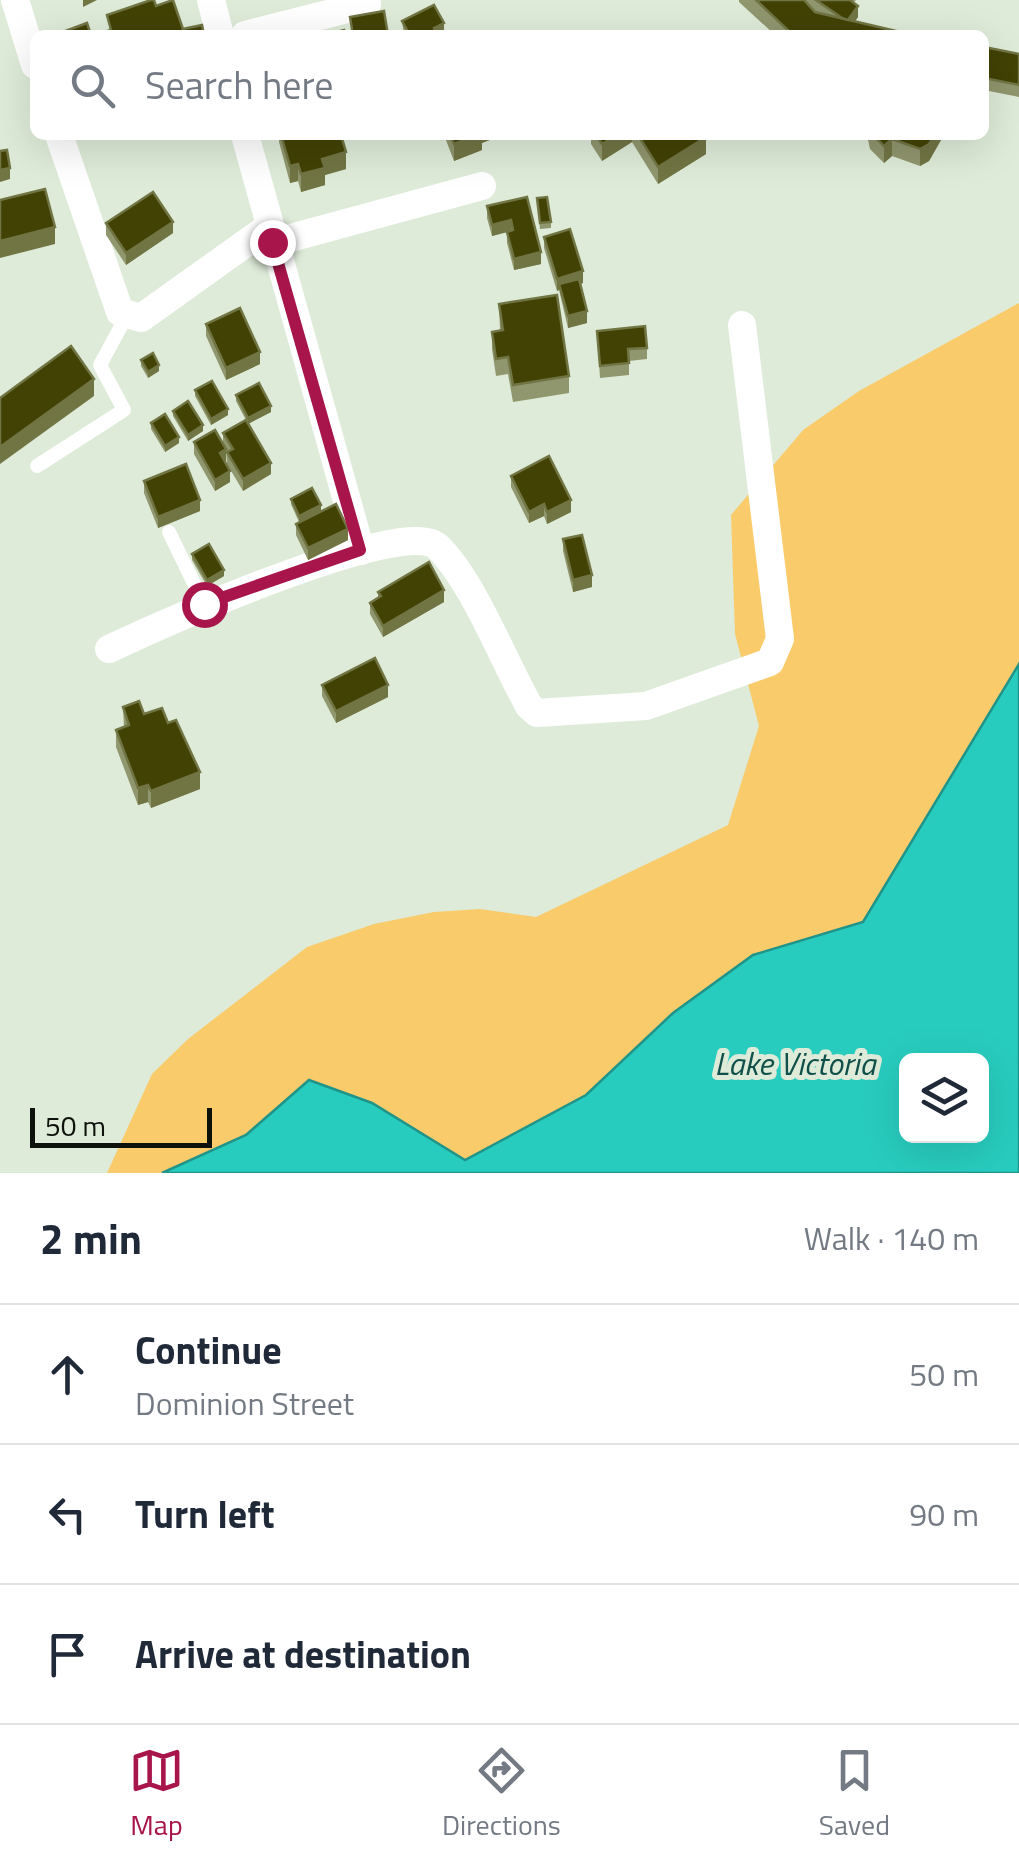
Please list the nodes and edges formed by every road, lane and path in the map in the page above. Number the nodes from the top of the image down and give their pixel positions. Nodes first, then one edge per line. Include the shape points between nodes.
1 (15, 0) edge
2 (211, 0) edge
3 (368, 4) dead end
4 (219, 30) edge
5 (265, 30) edge
6 (30, 49) edge
7 (61, 140) edge
8 (246, 140) edge
9 (482, 186) dead end
10 (269, 235) junction
11 (126, 317) junction
12 (742, 326) dead end
13 (37, 466) dead end
14 (168, 532) dead end
15 (360, 550) junction
16 (204, 604) junction
17 (109, 649) dead end

1 - 6 street
2 - 4 street
3 - 5 street
7 - 11 street
8 - 10 street
9 - 10 street
10 - 11 street via 140,318
10 - 15 street
11 - 13 lane via 100,365 123,412
12 - 15 street via 780,640 770,662 646,706 537,713 438,547 417,538
14 - 16 lane
15 - 16 street
16 - 17 street

